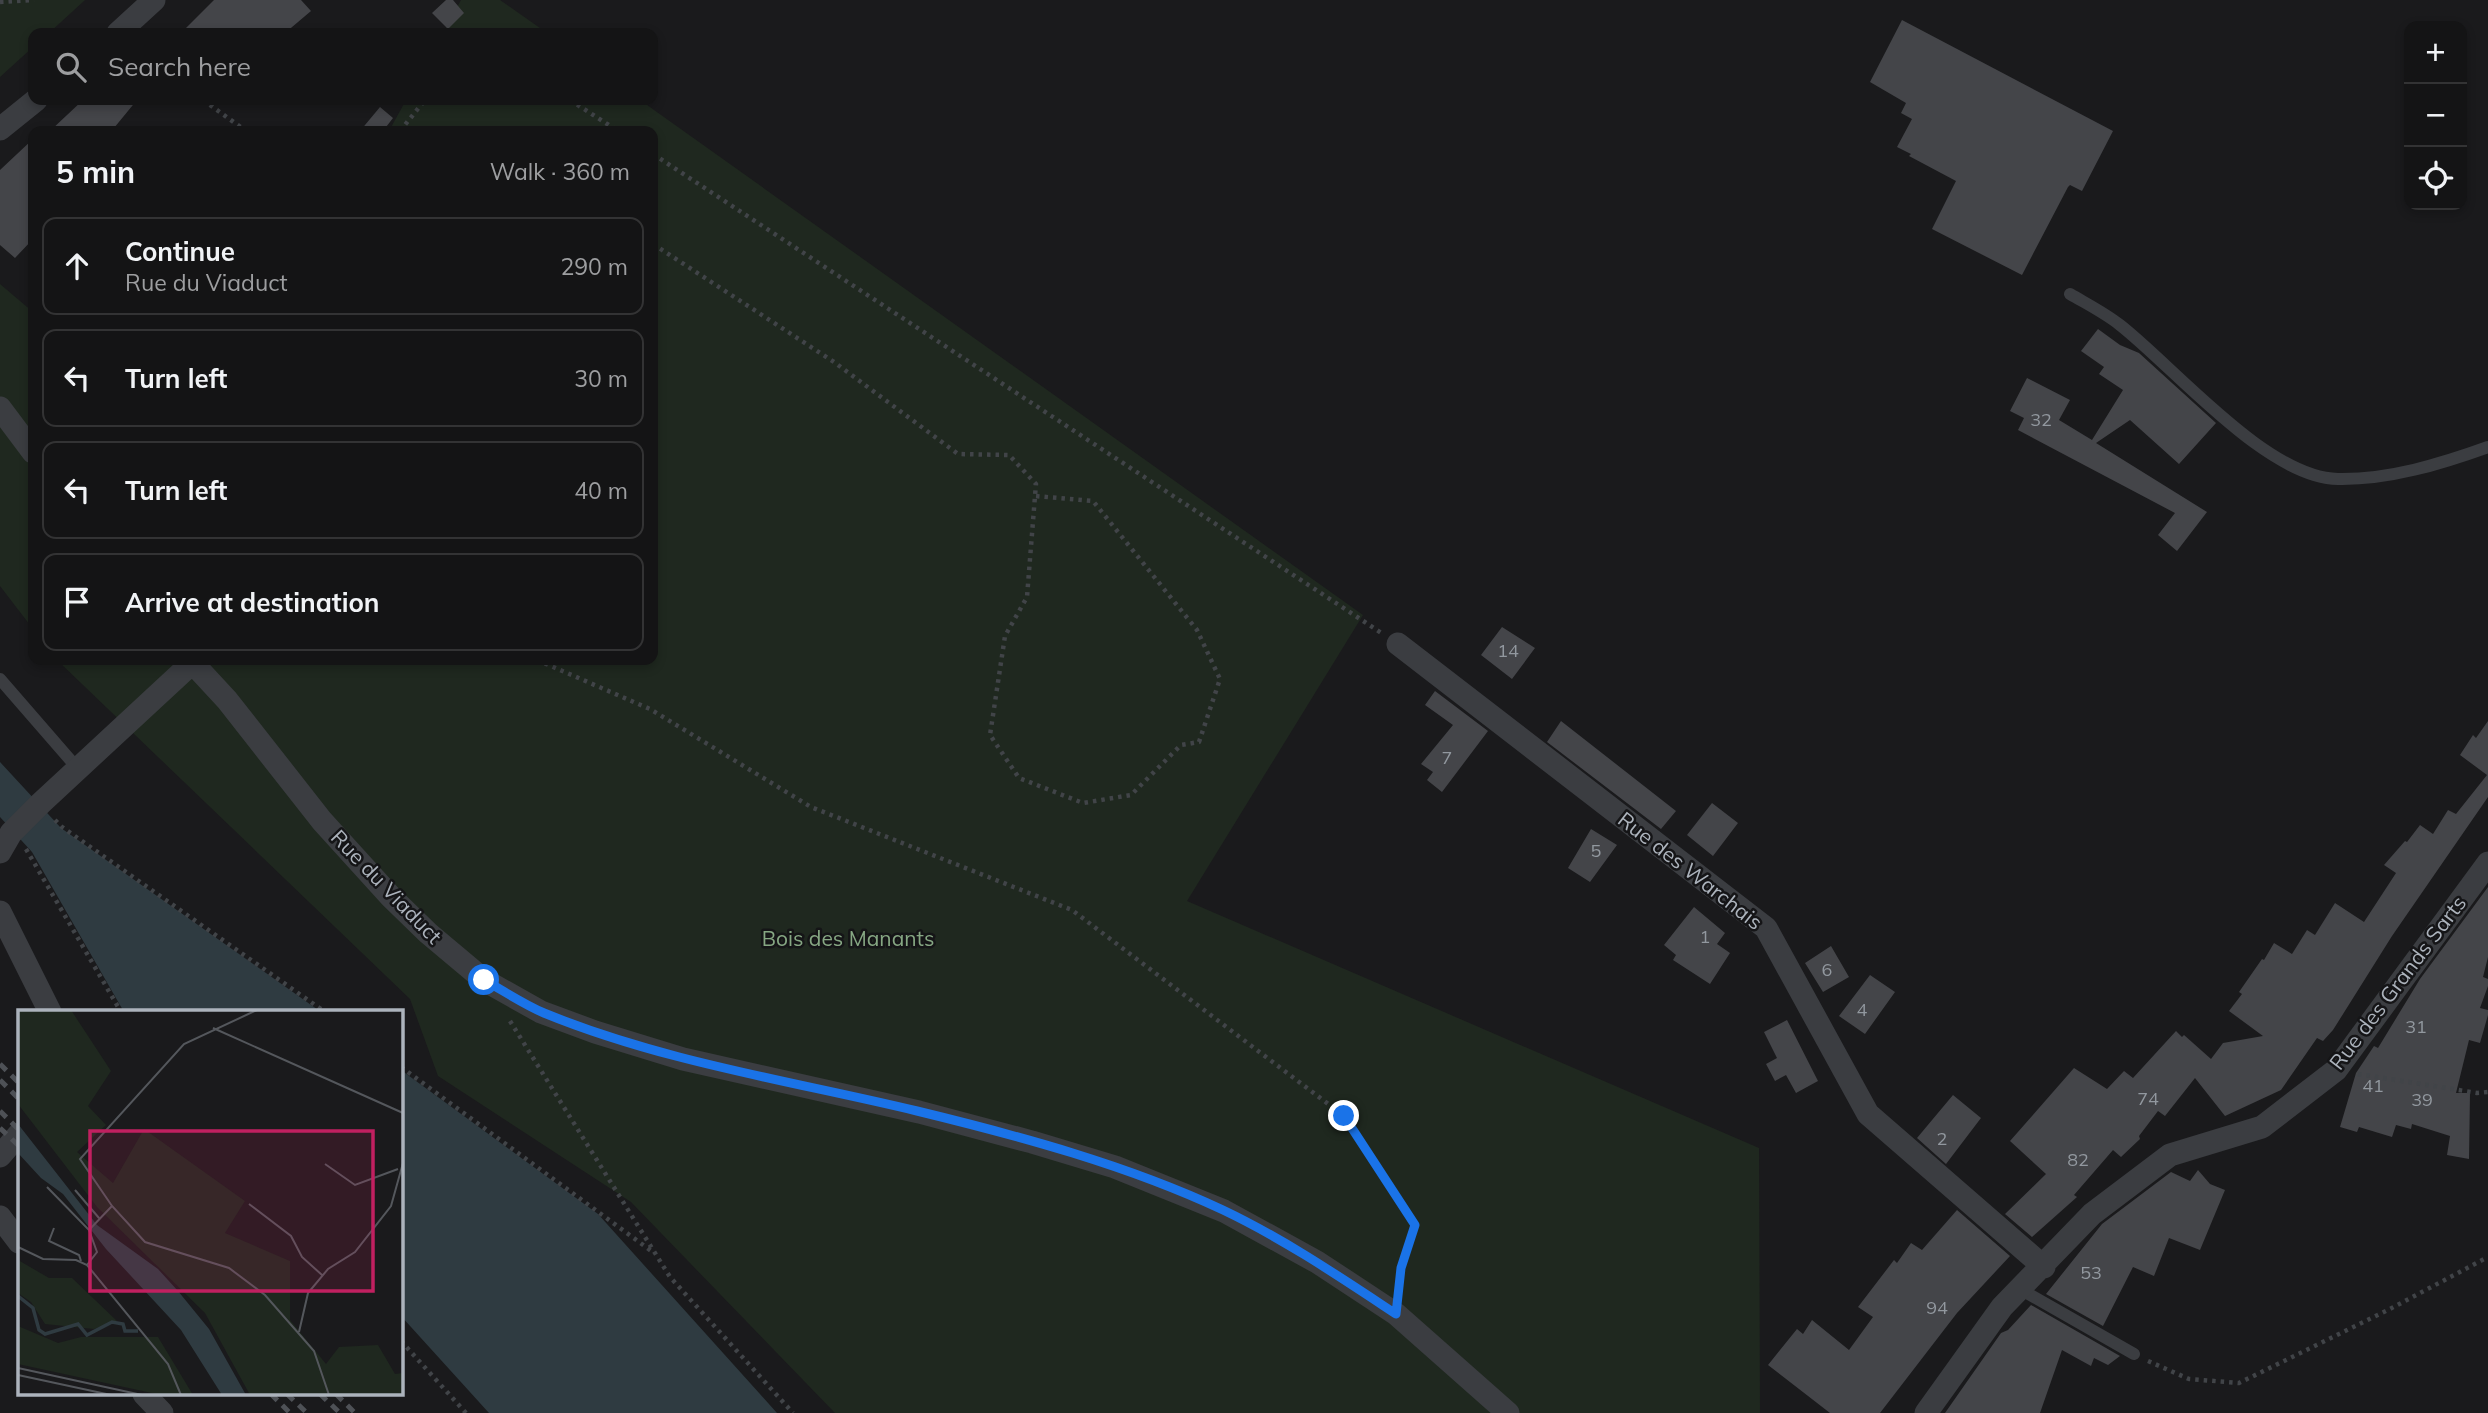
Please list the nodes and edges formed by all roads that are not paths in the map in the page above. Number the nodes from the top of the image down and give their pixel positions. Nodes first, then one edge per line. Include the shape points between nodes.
1 (154, 0) edge
2 (123, 28) edge
3 (30, 105) edge
4 (0, 129) edge
5 (2070, 294) dead end
6 (0, 408) edge
7 (28, 445) edge
8 (2488, 447) edge
9 (1398, 644) road end
10 (187, 665) edge
11 (195, 665) edge
12 (0, 679) edge
13 (79, 770) junction
14 (5, 843) edge
15 (2488, 863) edge
16 (0, 912) edge
17 (49, 1010) edge
18 (18, 1135) edge
19 (0, 1156) edge
20 (0, 1217) edge
21 (18, 1241) edge
22 (2043, 1267) junction
23 (2020, 1289) junction
24 (2134, 1354) road end
25 (146, 1396) edge
26 (162, 1413) edge
27 (1508, 1413) edge
28 (1926, 1413) edge

1 - 2 street
3 - 4 street
5 - 8 lane via 2118,324 2221,416 2300,472 2336,479 2390,474
6 - 7 street
9 - 22 street, Rue des Warchais via 1766,928 1868,1114
10 - 13 street
11 - 27 street, Rue du Viaduct via 391,898 484,980 541,1012 595,1032 683,1059 919,1112 1115,1167 1224,1211 1317,1262 1396,1314
12 - 13 lane
13 - 14 street
15 - 22 street, Rue des Grands Sarts via 2336,1070 2262,1127 2170,1155 2092,1214
16 - 17 street
18 - 19 street
20 - 21 street
22 - 23 street, Rue des Grands Sarts
23 - 24 lane
23 - 28 street, Rue des Grands Sarts
25 - 26 street

